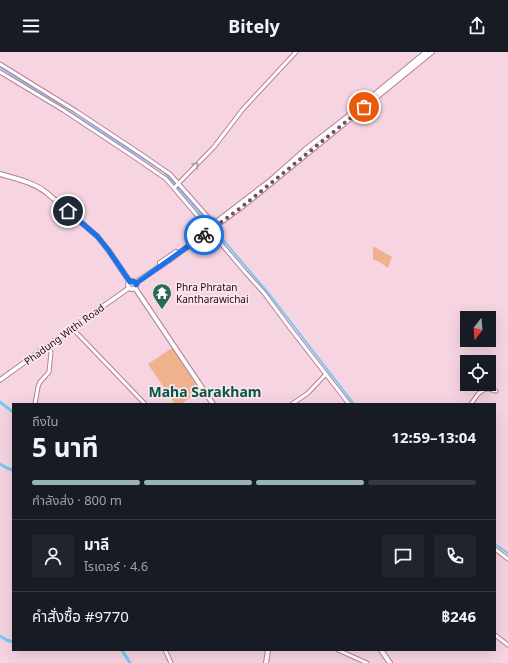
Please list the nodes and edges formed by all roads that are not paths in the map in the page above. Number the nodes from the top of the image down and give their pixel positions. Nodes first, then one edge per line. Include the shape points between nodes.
1 (296, 52) edge
2 (426, 52) edge
3 (432, 52) edge
4 (0, 64) edge
5 (0, 72) edge
6 (67, 105) junction
7 (63, 110) junction
8 (286, 169) junction
9 (0, 174) edge
10 (178, 183) junction
11 (174, 188) junction
12 (191, 198) junction
13 (187, 203) junction
14 (211, 228) junction
15 (134, 284) junction
16 (129, 288) joint
17 (72, 328) junction
18 (48, 346) junction
19 (326, 374) junction
20 (0, 380) edge
21 (483, 391) edge
22 (35, 403) edge
23 (145, 403) edge
24 (212, 403) edge
25 (293, 403) edge
26 (348, 403) edge
27 (472, 403) edge
28 (496, 550) edge
29 (508, 559) edge
30 (496, 636) edge
31 (508, 645) edge
32 (165, 651) edge
33 (268, 651) edge
34 (340, 651) edge
35 (382, 651) edge
36 (171, 663) edge
37 (266, 663) edge
38 (367, 663) edge
39 (390, 663) edge

10 -> 1 street via 214,147 242,110
2 - 8 main road via 307,148
3 - 8 main road
4 - 6 street
5 - 7 street
6 - 7 street
6 - 10 street via 170,174
7 - 11 street via 148,166
8 - 14 main road
9 - 15 main road via 41,188 97,236
10 - 11 street
10 - 12 street
11 - 13 street
12 - 13 street
12 - 14 street
13 - 14 street
14 - 15 main road
14 - 19 street
15 - 16 main road via 128,285
15 - 24 main road
16 - 17 main road, Phadung Withi Road
17 - 18 main road, Phadung Withi Road
17 - 23 street
18 - 20 main road, Phadung Withi Road
18 - 22 street via 51,352 49,372 40,382
19 - 25 street via 308,393
19 - 26 street
21 - 27 street
28 - 29 street
30 - 31 street
32 - 36 street
33 - 37 main road
34 - 38 street
35 - 39 main road

